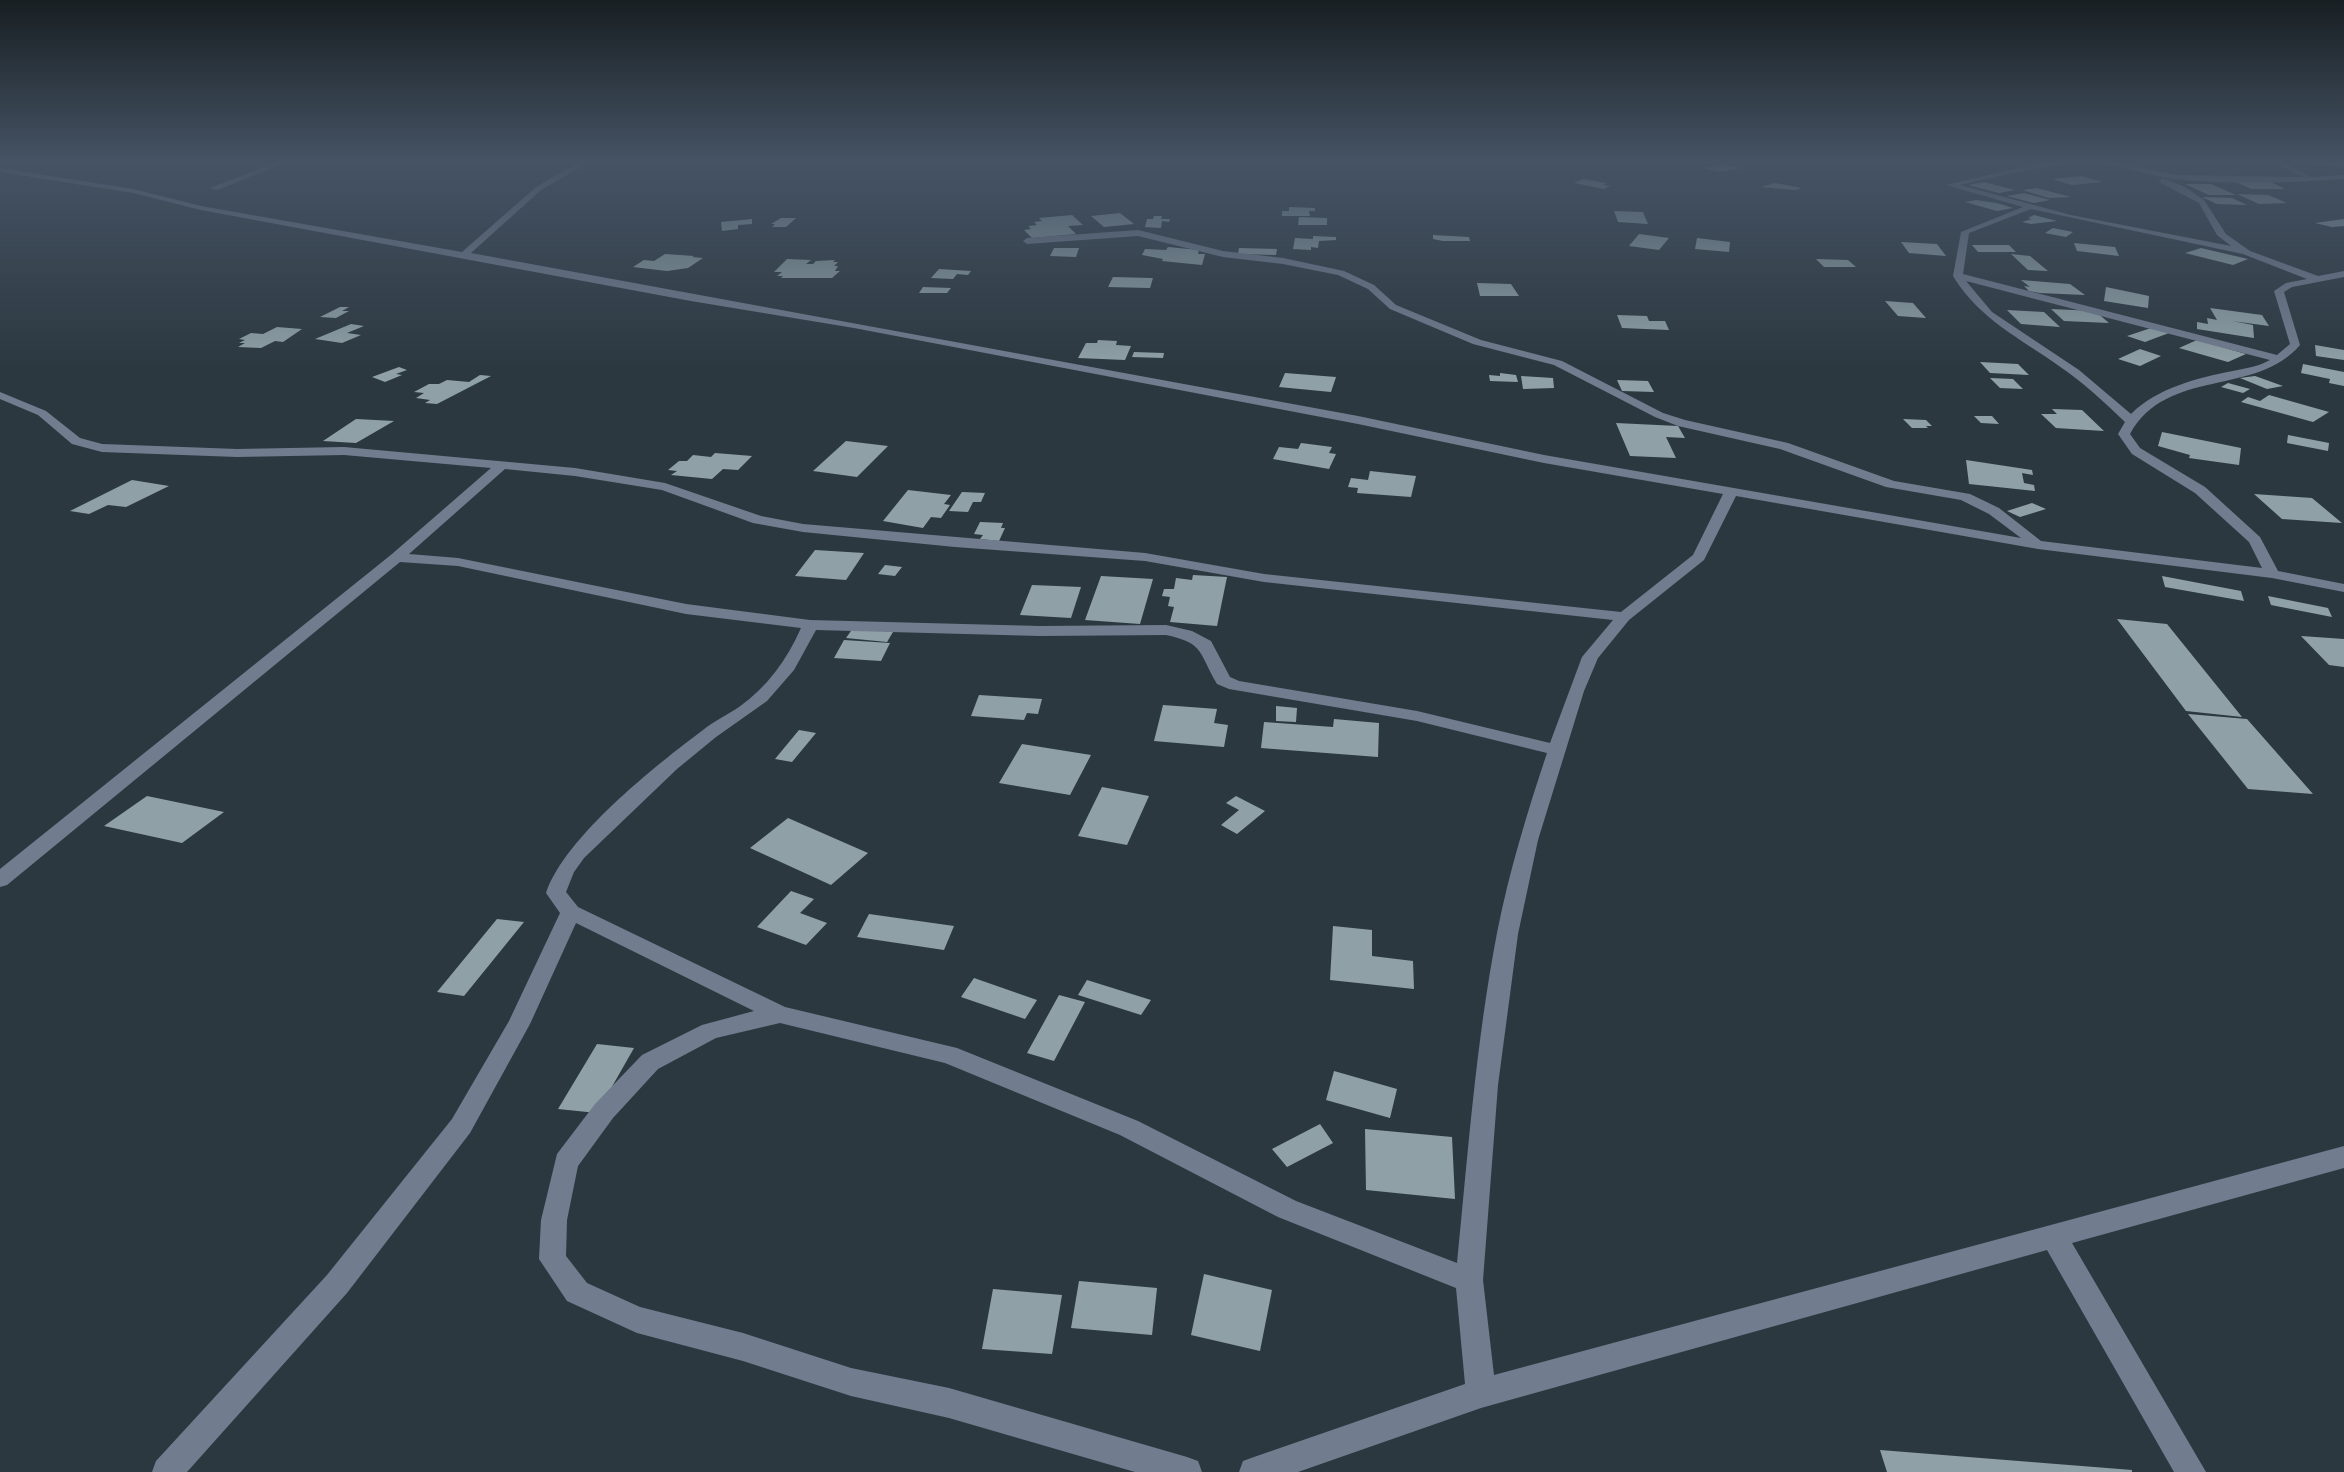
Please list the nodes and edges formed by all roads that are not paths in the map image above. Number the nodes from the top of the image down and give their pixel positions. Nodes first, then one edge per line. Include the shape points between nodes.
1 (320, 229) edge
2 (492, 229) edge
3 (1973, 229) edge
4 (2133, 229) edge
5 (2217, 229) edge
6 (1027, 241) dead end
7 (2245, 252) junction
8 (465, 254) junction
9 (2344, 274) edge
10 (1958, 276) junction
11 (2322, 280) junction
12 (2280, 359) junction
13 (0, 395) edge
14 (2130, 420) junction
15 (502, 465) junction
16 (1732, 490) junction
17 (2038, 544) junction
18 (397, 557) junction
19 (2272, 574) junction
20 (2344, 588) edge
21 (1624, 617) junction
22 (810, 625) junction
23 (1556, 750) junction
24 (0, 880) edge
25 (571, 912) junction
26 (780, 1014) junction
27 (2344, 1157) edge
28 (2054, 1237) junction
29 (1469, 1280) junction
30 (1481, 1393) junction
31 (167, 1472) edge
32 (1187, 1472) edge
33 (1254, 1472) edge
34 (2191, 1472) edge

1 - 8 street
2 - 8 street
3 - 10 street via 1965,232
4 - 7 street
5 - 7 street
6 - 17 street via 1138,233 1223,254 1341,273 1371,287 1393,307 1477,342 1558,363 1682,423 1784,446 1891,484 1965,497 1994,511
7 - 11 street
8 - 16 street via 1358,420 1544,459
9 - 11 street
10 - 12 street
10 - 14 street via 1975,304 1996,323 2089,383
11 - 12 street via 2279,291 2295,345
12 - 14 street via 2262,369 2158,398
13 - 15 street via 42,413 76,441 102,448 344,451
14 - 19 street via 2124,434 2136,451 2200,490 2227,514 2255,540
15 - 18 street
15 - 21 street via 665,487 758,520 803,528 1145,557 1264,578
16 - 17 street
16 - 21 street via 1699,557
17 - 19 street
18 - 22 street via 458,562 686,609
18 - 24 street
19 - 20 street
21 - 23 street via 1590,657
22 - 23 street via 1166,630 1205,644 1223,680 1235,685 1418,716
22 - 25 street via 798,654 774,685 711,732 578,851 560,876 556,894
23 - 29 street via 1528,840 1507,934 1486,1085
25 - 26 street
25 - 31 street via 519,1024 461,1126 337,1284
26 - 29 street via 949,1055 1129,1129 1287,1209
26 - 32 street via 710,1031 650,1062 604,1111 566,1162 554,1220 552,1259 577,1292 637,1320
27 - 28 street
28 - 30 street
28 - 34 street
29 - 30 street
30 - 33 street

